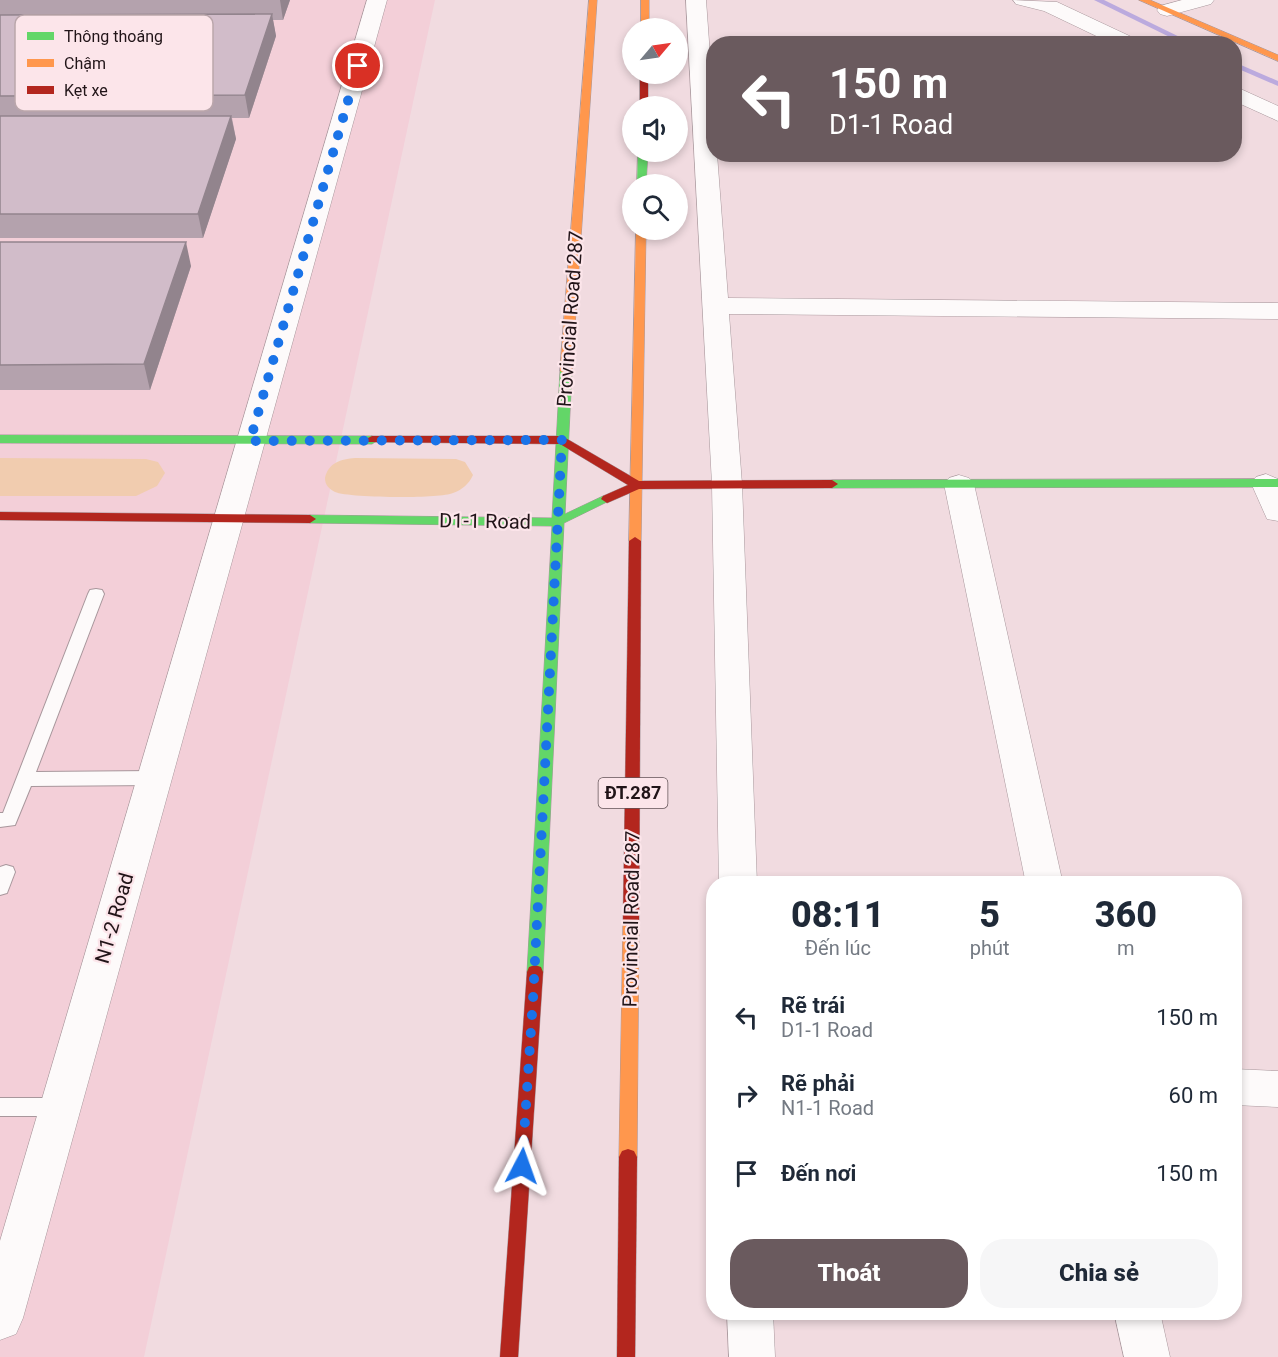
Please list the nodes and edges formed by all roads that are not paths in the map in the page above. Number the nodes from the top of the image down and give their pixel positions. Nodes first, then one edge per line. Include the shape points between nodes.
1 (377, 0) edge
2 (593, 0) edge
3 (645, 0) edge
4 (696, 0) edge
5 (1023, 0) edge
6 (1143, 0) edge
7 (1204, 0) edge
8 (1167, 10) junction
9 (645, 18) edge
10 (1114, 36) edge
11 (1228, 36) edge
12 (1242, 42) edge
13 (1278, 57) edge
14 (1242, 96) edge
15 (1278, 114) edge
16 (706, 161) edge
17 (706, 162) edge
18 (641, 240) edge
19 (715, 306) junction
20 (1278, 311) edge
21 (0, 439) edge
22 (562, 440) junction
23 (250, 441) junction
24 (1272, 483) edge
25 (727, 484) junction
26 (959, 484) junction
27 (636, 485) junction
28 (1278, 512) edge
29 (0, 516) edge
30 (228, 518) junction
31 (557, 522) junction
32 (96, 594) dead end
33 (25, 778) junction
34 (154, 778) junction
35 (0, 820) edge
36 (738, 876) edge
37 (1043, 876) edge
38 (1242, 1087) edge
39 (1278, 1089) edge
40 (0, 1107) edge
41 (61, 1107) junction
42 (0, 1318) edge
43 (750, 1320) edge
44 (1139, 1320) edge
45 (509, 1357) edge
46 (626, 1357) edge
47 (752, 1357) edge
48 (1147, 1357) edge

1 - 23 street, N1-2 Road
2 - 22 main road, Provincial Road 287
3 - 9 main road
4 - 16 street
5 - 10 street via 1050,6
6 - 8 main road
7 - 8 street
8 - 11 main road
12 - 13 main road
14 - 15 street
17 - 19 street
18 - 27 main road, Provincial Road 287 / ĐT.287
19 - 20 street
19 - 25 street
21 - 23 main road
22 - 23 main road
22 - 27 main road
22 - 31 main road, Provincial Road 287
23 - 30 street, N1-2 Road
24 - 26 main road
24 - 28 street
25 - 26 main road
25 - 27 main road
25 - 36 street
26 - 37 street
27 - 31 main road, D1-1 Road
27 - 46 main road, Provincial Road 287 / ĐT.287
29 - 30 main road, D1-1 Road
30 - 31 main road, D1-1 Road
30 - 34 street, N1-2 Road
31 - 45 main road, Provincial Road 287 via 533,1011
32 - 33 lane
33 - 34 lane
33 - 35 lane via 9,820
34 - 41 street, N1-2 Road
38 - 39 street
40 - 41 lane
41 - 42 street, N1-2 Road
43 - 47 street
44 - 48 street

